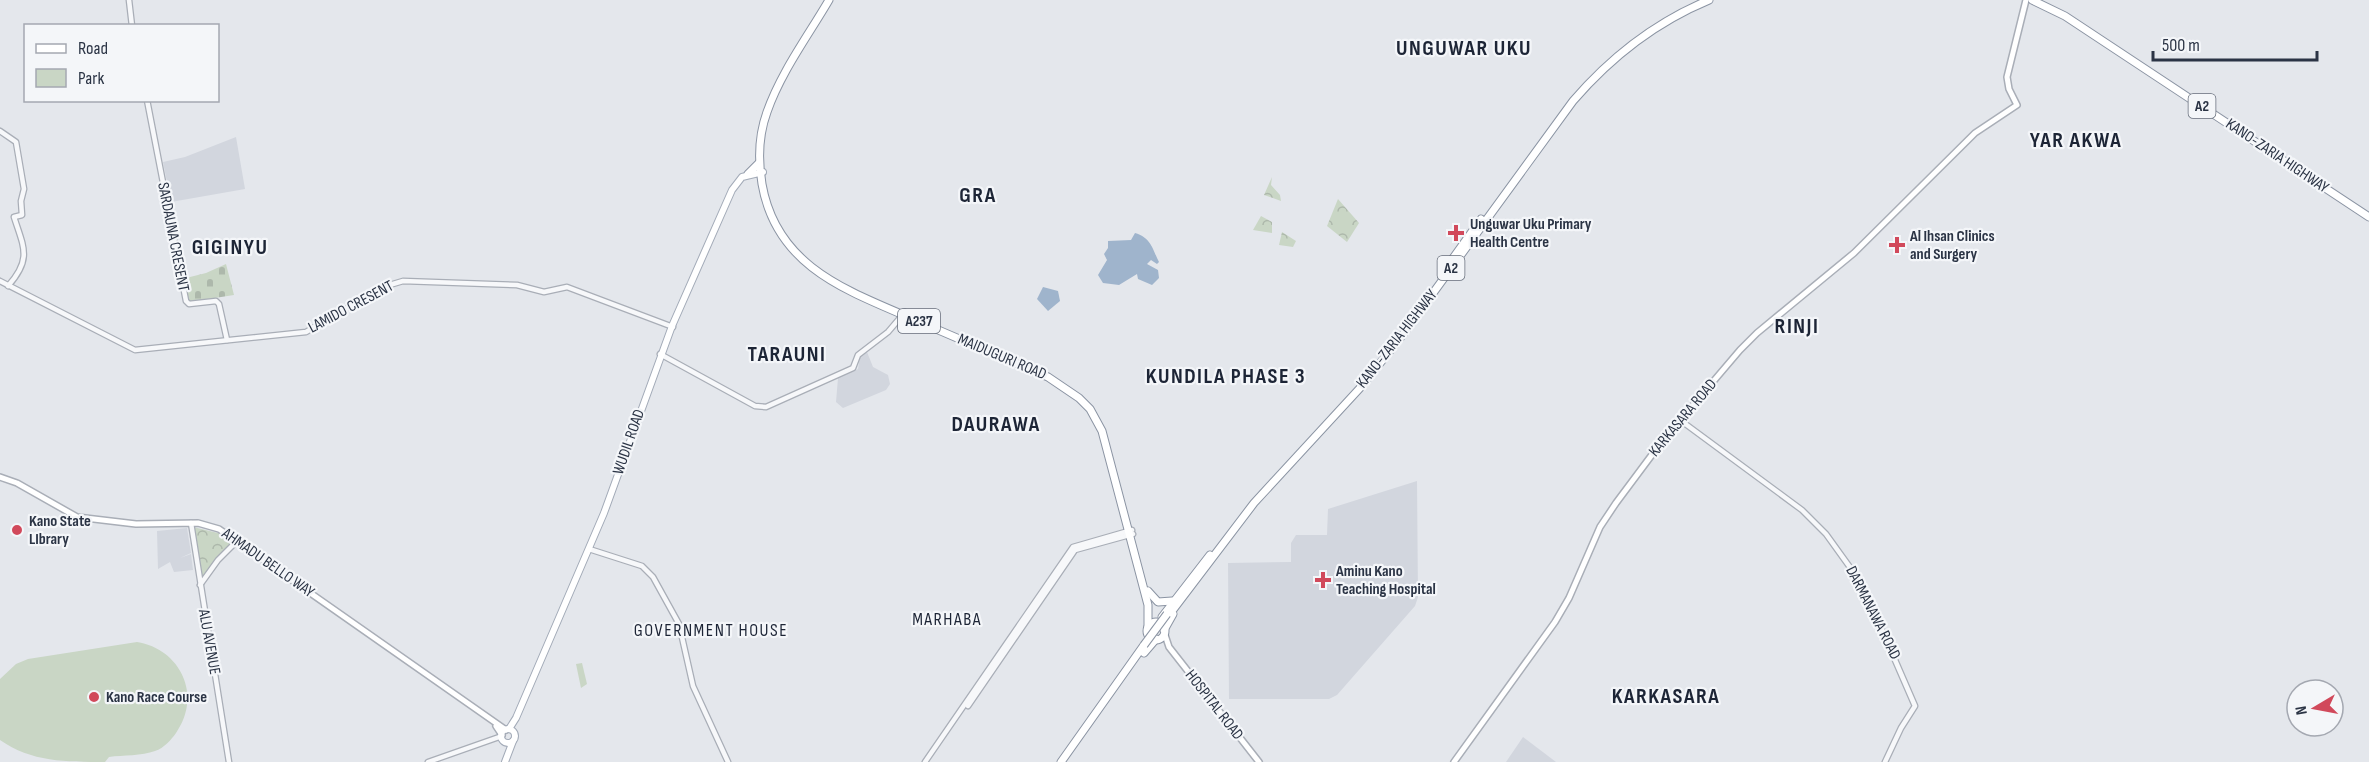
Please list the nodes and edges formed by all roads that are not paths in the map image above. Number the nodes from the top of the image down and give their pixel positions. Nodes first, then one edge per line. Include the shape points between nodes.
1 (129, 0) edge
2 (831, 0) edge
3 (1701, 0) edge
4 (1709, 0) edge
5 (2026, 0) edge
6 (2032, 0) edge
7 (2041, 0) edge
8 (132, 24) edge
9 (147, 102) edge
10 (0, 131) edge
11 (760, 161) junction
12 (762, 174) junction
13 (748, 176) junction
14 (762, 187) junction
15 (2369, 212) edge
16 (2369, 217) edge
17 (0, 281) edge
18 (8, 286) junction
19 (905, 313) junction
20 (673, 327) junction
21 (227, 340) junction
22 (662, 355) junction
23 (1682, 421) junction
24 (0, 478) edge
25 (192, 524) junction
26 (1129, 534) junction
27 (236, 543) junction
28 (591, 550) junction
29 (1210, 558) junction
30 (271, 566) junction
31 (200, 585) junction
32 (1148, 591) junction
33 (1174, 599) junction
34 (1156, 622) junction
35 (1147, 629) junction
36 (1164, 631) junction
37 (1157, 639) junction
38 (1168, 648) junction
39 (1109, 696) junction
40 (968, 706) dead end
41 (506, 735) junction
42 (229, 762) edge
43 (428, 762) edge
44 (435, 762) edge
45 (503, 762) edge
46 (728, 762) edge
47 (925, 762) edge
48 (1060, 762) edge
49 (1065, 762) edge
50 (1257, 762) edge
51 (1456, 762) edge
52 (1885, 762) edge

1 - 8 street
2 - 11 highway, MAIDUGURI ROAD / A237 via 767,111 760,138
2 - 12 highway, MAIDUGURI ROAD / A237 via 770,112
3 - 29 highway, KANO-ZARIA HIGHWAY / A2 via 1627,45 1575,94 1388,349 1247,507
4 - 29 highway, KANO-ZARIA HIGHWAY / A2 via 1649,33 1581,91 1401,338
5 - 23 main road, KARKASARA ROAD via 2007,77 2008,89 2017,105 1980,130 1854,253 1757,333
6 - 16 highway, KANO-ZARIA HIGHWAY / A2 via 2065,16
7 - 15 highway, KANO-ZARIA HIGHWAY / A2
9 - 21 street, SARDAUNA CRESENT via 186,301 219,304
10 - 18 street via 16,144 24,189 22,215 14,217 25,256 21,271
11 - 12 highway, MAIDUGURI ROAD / A237
11 - 13 highway
12 - 13 main road
12 - 14 highway, MAIDUGURI ROAD / A237
12 - 19 highway, MAIDUGURI ROAD / A237 via 780,227 805,259 832,279
13 - 14 highway
13 - 20 main road, WUDIL ROAD via 738,179
14 - 19 highway, MAIDUGURI ROAD / A237 via 774,222 800,259 833,283
17 - 18 street, LAMIDO CRESENT
18 - 21 street, LAMIDO CRESENT via 135,350
19 - 22 street via 858,355 855,366 766,407 755,406
19 - 26 highway, MAIDUGURI ROAD / A237 via 1055,380 1079,398 1102,431
19 - 26 highway, MAIDUGURI ROAD / A237 via 1050,374 1082,395 1098,416 1108,439
20 - 21 street, LAMIDO CRESENT via 567,287 544,292 517,285 403,281 383,287 306,332
20 - 22 main road, WUDIL ROAD
22 - 28 main road, WUDIL ROAD
23 - 51 main road, KARKASARA ROAD via 1616,503 1555,622
23 - 52 street, DARMANAWA ROAD via 1812,519 1862,584 1915,706
24 - 25 main road, AHMADU BELLO WAY via 81,520 132,526
25 - 27 main road, AHMADU BELLO WAY via 211,528
25 - 30 main road, AHMADU BELLO WAY via 219,529
25 - 31 street, ALU AVENUE
26 - 32 highway, MAIDUGURI ROAD / A237
26 - 35 highway, MAIDUGURI ROAD / A237 via 1148,605
26 - 40 street via 1075,550
26 - 47 street via 1073,547
27 - 30 main road, AHMADU BELLO WAY
27 - 31 street
28 - 41 main road, WUDIL ROAD
28 - 46 street via 642,566 653,577 679,624 693,686
29 - 33 highway, KANO-ZARIA HIGHWAY / A2
29 - 36 highway, KANO-ZARIA HIGHWAY / A2
29 - 39 highway, A2, bridge
30 - 41 main road, AHMADU BELLO WAY
31 - 42 street, ALU AVENUE
32 - 33 highway via 1160,603
32 - 34 highway, MAIDUGURI ROAD / A237
33 - 34 highway, KANO-ZARIA HIGHWAY / A2
34 - 35 highway, KANO-ZARIA HIGHWAY
34 - 36 highway
35 - 37 highway via 1151,638
35 - 39 highway, A2
36 - 37 highway, KANO-ZARIA HIGHWAY
36 - 38 main road
37 - 38 main road
37 - 39 highway, A2
38 - 50 main road, HOSPITAL ROAD
39 - 48 highway, A2
39 - 49 highway, A2
41 - 43 street
41 - 44 street
41 - 45 main road, WUDIL ROAD
41 - 45 main road via 513,741

